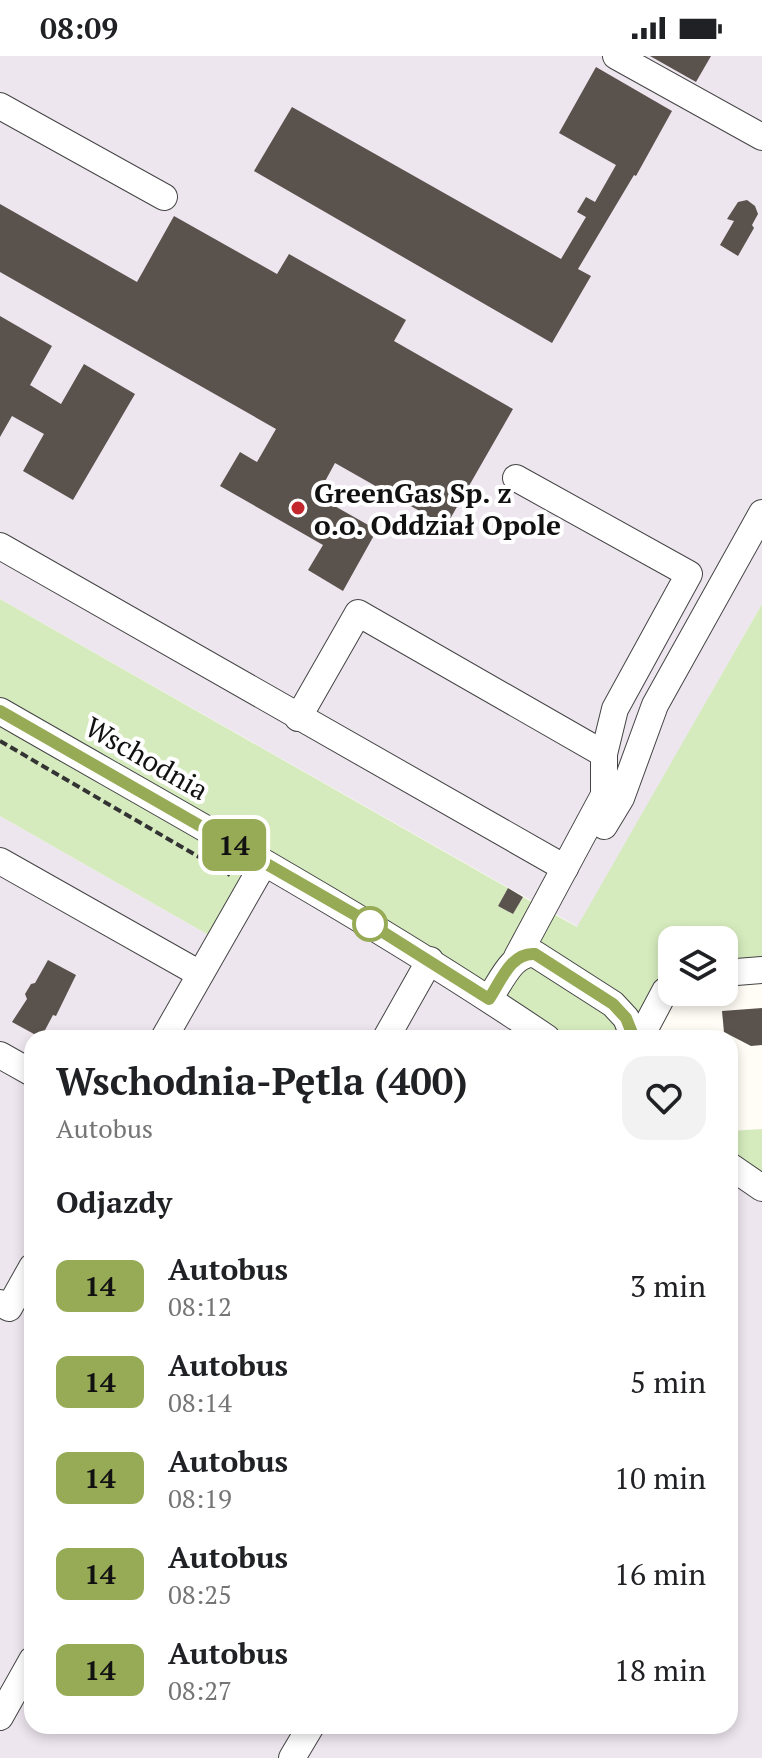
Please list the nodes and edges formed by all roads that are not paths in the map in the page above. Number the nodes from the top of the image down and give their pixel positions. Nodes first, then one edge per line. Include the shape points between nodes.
1 (616, 56) edge
2 (0, 106) edge
3 (762, 137) edge
4 (164, 197) dead end
5 (516, 478) dead end
6 (762, 513) edge
7 (0, 546) edge
8 (0, 711) edge
9 (298, 718) junction
10 (604, 754) junction
11 (0, 861) edge
12 (264, 863) junction
13 (565, 868) junction
14 (544, 909) junction
15 (517, 957) junction
16 (430, 960) junction
17 (762, 970) edge
18 (738, 972) edge
19 (200, 974) junction
20 (489, 999) junction
21 (658, 1003) edge
22 (168, 1030) edge
23 (391, 1030) edge
24 (535, 1030) edge
25 (633, 1030) edge
26 (642, 1030) edge
27 (0, 1055) edge
28 (24, 1068) edge
29 (738, 1172) edge
30 (762, 1188) edge
31 (24, 1281) edge
32 (0, 1303) edge
33 (24, 1674) edge
34 (0, 1717) edge
35 (306, 1734) edge
36 (292, 1758) edge

1 - 3 street
2 - 4 street
5 - 10 street via 689,574 615,709
6 - 14 street via 655,705 621,798 577,875
7 - 9 street
8 - 12 street, Wschodnia
9 - 10 street via 358,613
9 - 13 street
10 - 13 street via 604,795
11 - 19 street
12 - 16 street, Wschodnia
12 - 19 street
13 - 14 street
14 - 15 street
15 - 20 street
15 - 25 street via 535,954 569,974 613,1004
16 - 20 street, Wschodnia
16 - 23 street
17 - 18 street
19 - 22 street
20 - 24 street, Wschodnia
21 - 26 street
27 - 28 street
29 - 30 street
31 - 32 street via 9,1308
33 - 34 street
35 - 36 street

